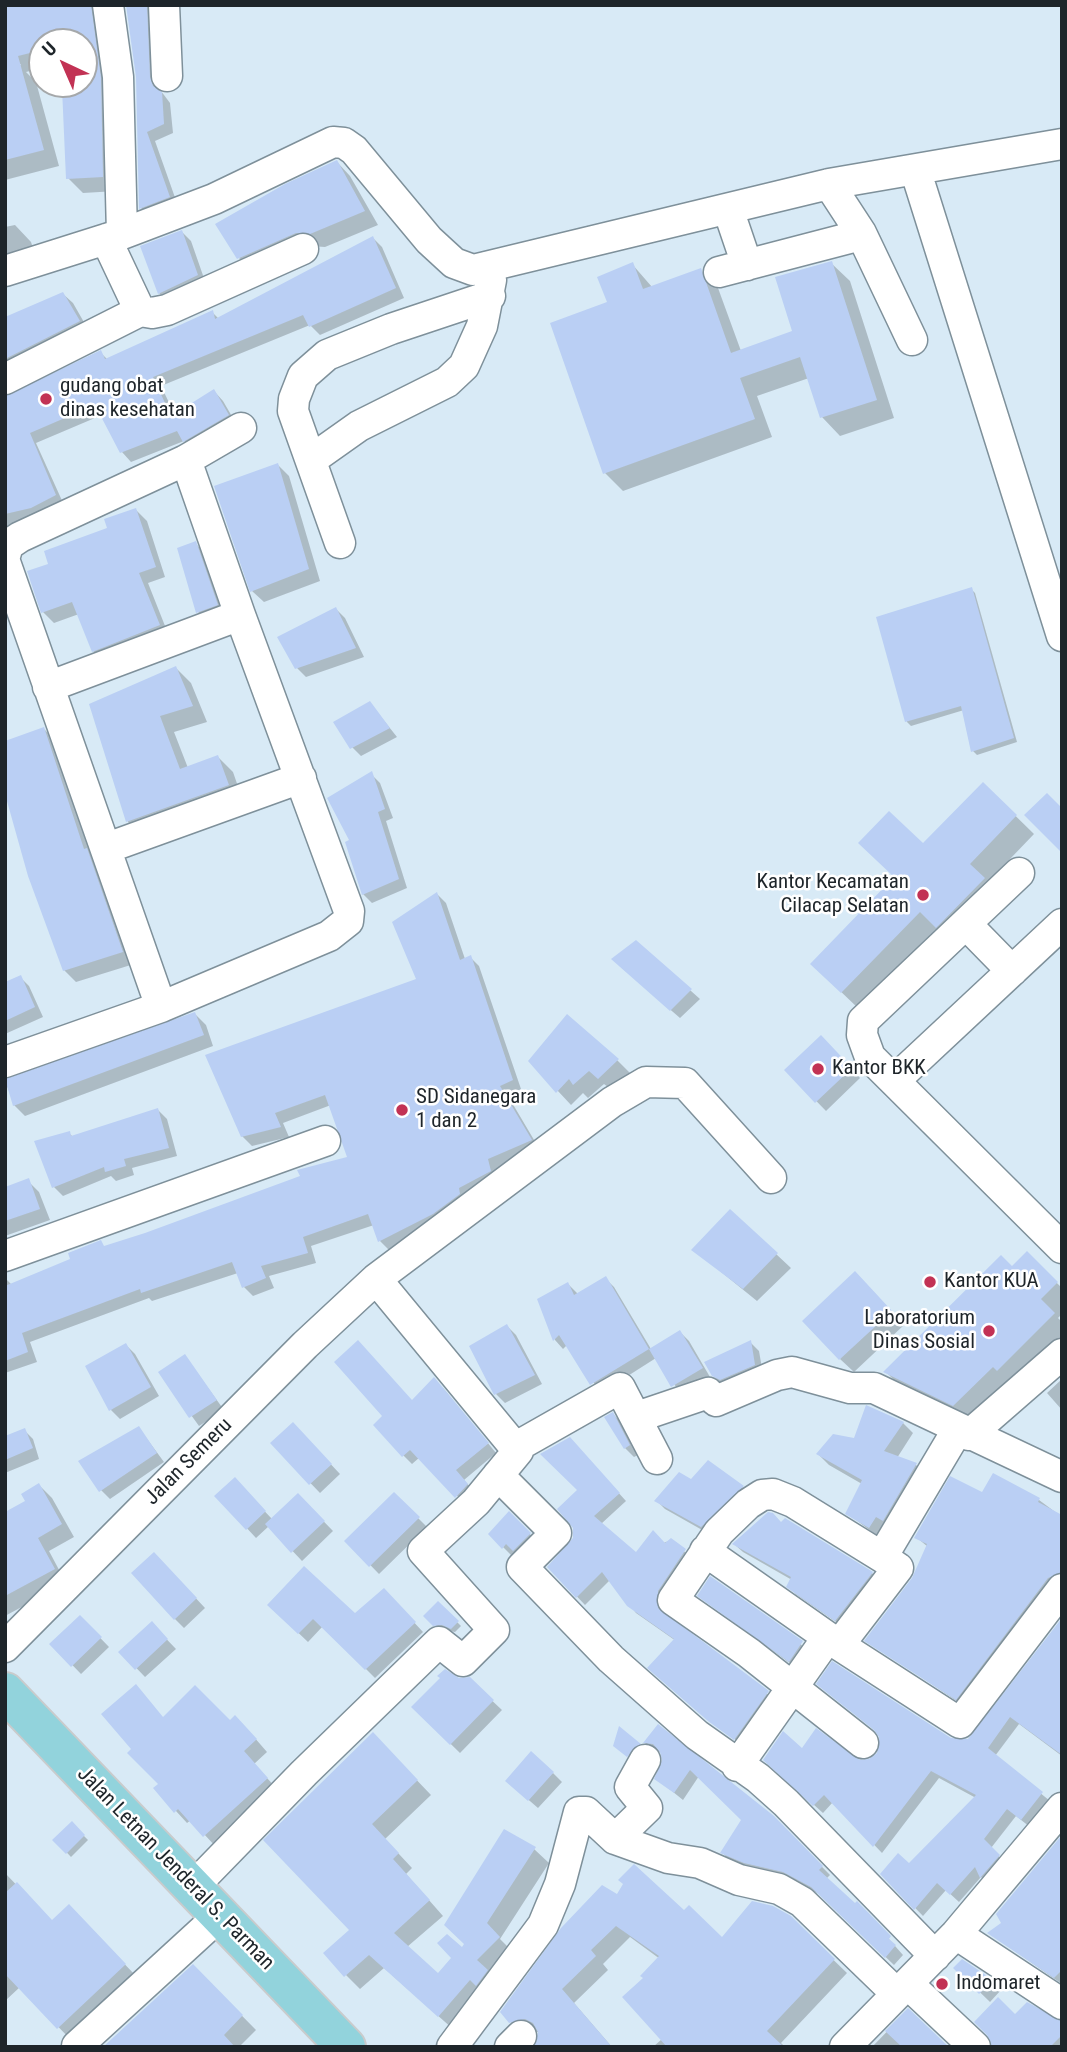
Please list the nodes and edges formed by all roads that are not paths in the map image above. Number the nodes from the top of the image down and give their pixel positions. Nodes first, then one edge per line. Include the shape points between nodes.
1 (108, 5) edge
2 (164, 5) edge
3 (167, 76) dead end
4 (1062, 144) edge
5 (916, 172) junction
6 (829, 184) junction
7 (728, 209) junction
8 (861, 235) junction
9 (114, 237) junction
10 (303, 249) dead end
11 (492, 266) junction
12 (5, 271) edge
13 (490, 296) junction
14 (141, 311) junction
15 (912, 340) dead end
16 (5, 379) edge
17 (241, 428) dead end
18 (186, 460) junction
19 (311, 460) junction
20 (341, 542) dead end
21 (5, 556) edge
22 (5, 562) edge
23 (240, 615) junction
24 (1062, 636) edge
25 (47, 687) junction
26 (301, 778) junction
27 (107, 848) junction
28 (1019, 873) dead end
29 (966, 924) junction
30 (1062, 924) edge
31 (1012, 971) junction
32 (161, 1007) junction
33 (5, 1062) edge
34 (895, 1080) junction
35 (325, 1141) dead end
36 (771, 1178) dead end
37 (1062, 1248) edge
38 (5, 1256) edge
39 (376, 1279) junction
40 (1062, 1354) edge
41 (637, 1417) junction
42 (964, 1432) junction
43 (516, 1447) junction
44 (657, 1459) dead end
45 (498, 1475) junction
46 (1062, 1477) edge
47 (705, 1552) junction
48 (882, 1558) junction
49 (1062, 1589) edge
50 (833, 1641) junction
51 (5, 1647) edge
52 (794, 1689) junction
53 (5, 1692) edge
54 (863, 1743) dead end
55 (646, 1760) dead end
56 (737, 1766) junction
57 (1060, 1814) edge
58 (615, 1839) junction
59 (192, 1888) junction
60 (219, 1916) junction
61 (956, 1934) junction
62 (935, 1956) junction
63 (903, 1989) junction
64 (1062, 2004) edge
65 (77, 2046) edge
66 (346, 2047) edge
67 (452, 2047) edge
68 (845, 2047) edge
69 (975, 2047) edge

1 - 9 street via 118,78
2 - 3 street
4 - 5 street
5 - 6 street
5 - 24 street
6 - 7 street
6 - 8 street
7 - 8 street via 733,268
7 - 11 street
8 - 15 street
9 - 11 street via 214,199 333,142 354,150 454,263 473,270
9 - 12 street
9 - 14 street
10 - 14 street via 167,310
11 - 13 street
13 - 19 street via 473,351 447,382 359,426
13 - 19 street via 391,329 315,364 303,376 293,411
14 - 16 street
17 - 18 street
18 - 21 street via 20,537 8,545
18 - 23 street
19 - 20 street
22 - 25 street
23 - 25 street
23 - 26 street
25 - 27 street
26 - 27 street
26 - 32 street via 349,911 348,921 329,936
27 - 32 street
28 - 29 street
29 - 31 street
29 - 34 street via 863,1021 862,1035 870,1057
30 - 31 street
31 - 34 street
32 - 33 street
34 - 37 street
35 - 38 street
36 - 39 street, Jalan Semeru via 685,1083 646,1082 612,1102
39 - 43 street
39 - 51 street, Jalan Semeru
40 - 42 street
41 - 42 street via 708,1393 716,1401 792,1372 859,1387
41 - 43 street via 620,1388
41 - 44 street
42 - 46 street
42 - 48 street
43 - 45 street via 518,1451
45 - 56 street via 556,1533 522,1567 611,1659
45 - 59 street via 423,1551 494,1630 463,1661 439,1642
47 - 48 street via 747,1504 773,1494
47 - 50 street
47 - 52 street via 673,1600
48 - 50 street via 898,1567
49 - 50 street via 960,1723
50 - 52 street
52 - 54 street
52 - 56 street
53 - 59 main road, Jalan Letnan Jenderal S. Parman
55 - 58 street via 630,1787 647,1808
56 - 62 street via 786,1803
57 - 61 street
58 - 63 street via 779,1889 802,1902
58 - 67 street via 586,1812 579,1812 544,1925
59 - 60 main road, Jalan Letnan Jenderal S. Parman
60 - 65 street
60 - 66 main road, Jalan Letnan Jenderal S. Parman
61 - 62 street
61 - 64 street
62 - 63 street
63 - 68 street
63 - 69 street

